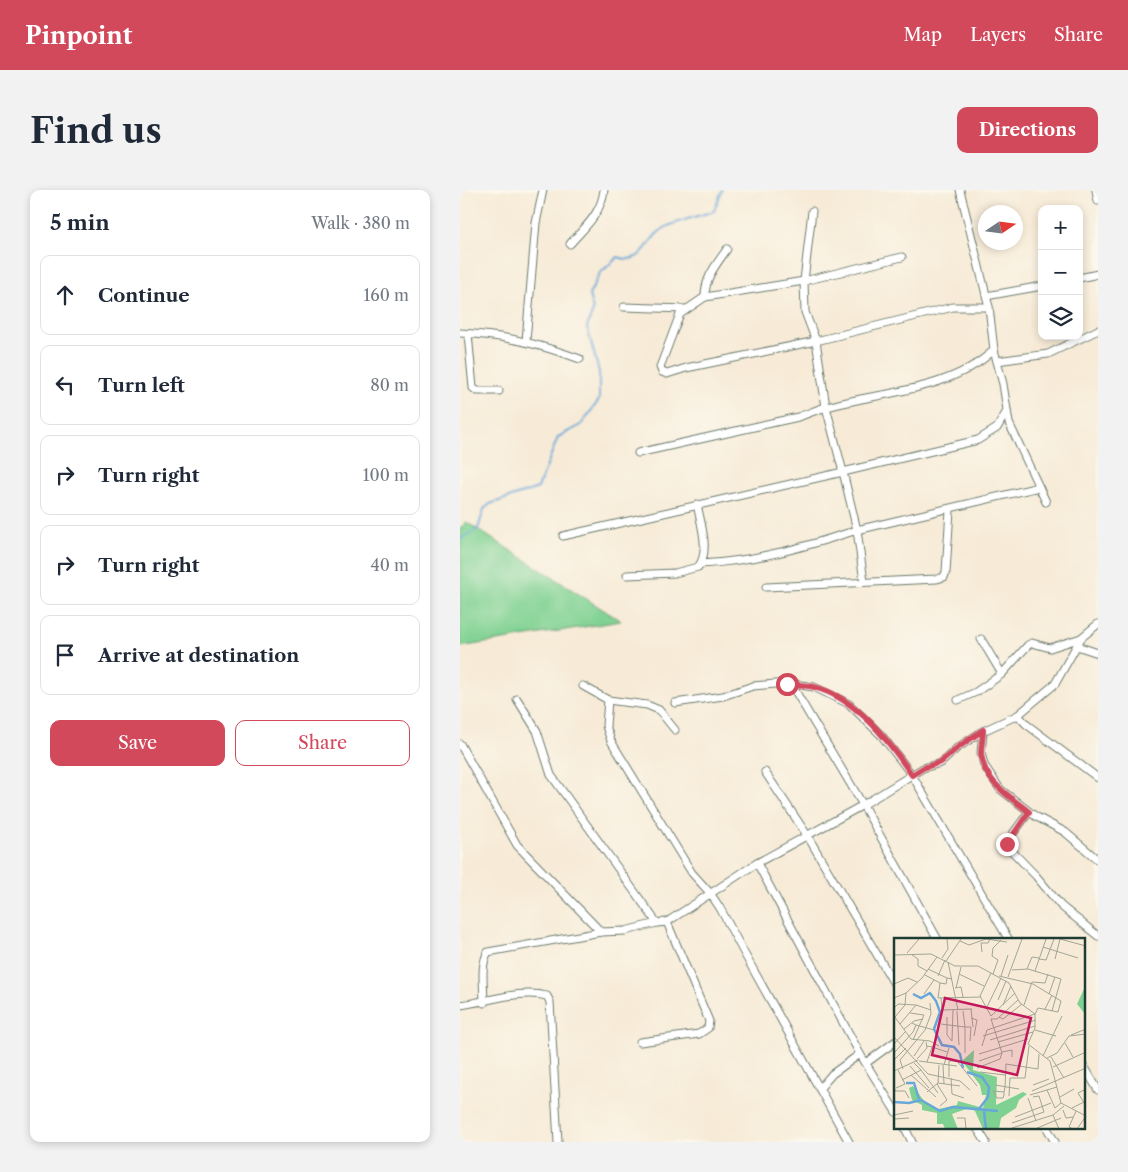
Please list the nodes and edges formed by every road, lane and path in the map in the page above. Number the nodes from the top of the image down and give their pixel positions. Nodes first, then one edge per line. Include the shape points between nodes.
1 (543, 190) edge
2 (604, 190) edge
3 (960, 190) edge
4 (1096, 190) edge
5 (1098, 201) edge
6 (812, 211) dead end
7 (570, 244) dead end
8 (727, 249) dead end
9 (902, 257) dead end
10 (1098, 274) edge
11 (1083, 277) edge
12 (804, 280) junction
13 (1038, 287) edge
14 (986, 296) junction
15 (706, 297) junction
16 (624, 307) dead end
17 (989, 307) junction
18 (686, 309) junction
19 (1098, 330) edge
20 (460, 334) edge
21 (468, 334) junction
22 (526, 341) junction
23 (816, 341) junction
24 (994, 350) junction
25 (580, 359) dead end
26 (997, 361) junction
27 (499, 391) dead end
28 (826, 407) junction
29 (1007, 411) junction
30 (638, 453) dead end
31 (842, 472) junction
32 (1039, 487) junction
33 (1046, 502) dead end
34 (697, 504) junction
35 (950, 510) junction
36 (857, 530) junction
37 (564, 536) dead end
38 (701, 564) junction
39 (627, 575) dead end
40 (864, 582) junction
41 (766, 586) dead end
42 (1098, 624) edge
43 (1081, 638) junction
44 (981, 639) dead end
45 (1077, 646) junction
46 (1098, 653) edge
47 (1002, 674) junction
48 (791, 684) junction
49 (583, 686) dead end
50 (517, 699) dead end
51 (608, 700) junction
52 (958, 700) dead end
53 (675, 703) dead end
54 (1018, 715) junction
55 (676, 730) dead end
56 (983, 730) junction
57 (460, 744) edge
58 (765, 772) dead end
59 (912, 775) junction
60 (1098, 778) edge
61 (863, 805) junction
62 (1029, 812) junction
63 (807, 835) junction
64 (1098, 860) edge
65 (757, 863) junction
66 (710, 893) junction
67 (668, 922) junction
68 (657, 923) junction
69 (602, 932) junction
70 (1098, 936) edge
71 (937, 938) edge
72 (1008, 938) edge
73 (894, 984) edge
74 (484, 1003) junction
75 (460, 1005) edge
76 (640, 1042) dead end
77 (894, 1042) edge
78 (860, 1054) junction
79 (866, 1063) junction
80 (1086, 1069) edge
81 (820, 1088) junction
82 (1098, 1090) edge
83 (894, 1109) edge
84 (906, 1130) edge
85 (978, 1130) edge
86 (1048, 1130) edge
87 (558, 1142) edge
88 (849, 1142) edge
89 (912, 1142) edge
90 (986, 1142) edge
91 (1055, 1142) edge

1 - 22 street via 536,223
2 - 7 street via 596,216
3 - 14 street
4 - 5 street
6 - 12 street
8 - 15 street via 709,274 705,285
9 - 12 street
10 - 11 street
12 - 15 street
12 - 23 street via 806,320
13 - 14 street
14 - 17 street
15 - 18 street
16 - 18 street
17 - 23 street via 953,307
17 - 24 street
18 - 23 street via 680,314 660,367 667,374
19 - 26 street via 1048,354
20 - 21 street
21 - 22 street
21 - 27 street via 473,388 477,391
22 - 25 street
23 - 28 street
24 - 26 street
24 - 28 street via 976,366 919,387
26 - 29 street
28 - 30 street via 719,436
28 - 31 street
29 - 31 street via 997,428 978,440
29 - 32 street via 1013,433
31 - 34 street
31 - 36 street
32 - 33 street
32 - 35 street
34 - 37 street
34 - 38 street via 704,550
35 - 36 street
35 - 40 street via 944,577
36 - 38 street via 804,548 737,562
36 - 40 street
38 - 39 street via 675,573
40 - 41 street
42 - 43 street
43 - 45 street
43 - 47 street via 1050,648 1028,645
44 - 47 street
45 - 46 street
45 - 54 street via 1055,684
47 - 52 street
48 - 53 street via 753,686 722,696
48 - 59 street via 814,687 849,704 882,736
48 - 61 street
49 - 51 street
50 - 68 street via 537,731 551,775
51 - 55 street via 659,710
51 - 66 street via 606,726 611,741 692,873
54 - 56 street
54 - 60 street
56 - 59 street via 941,762
56 - 62 street via 981,753 991,779
57 - 69 street via 518,845
58 - 63 street
59 - 61 street
59 - 72 street
61 - 63 street
61 - 71 street
62 - 64 street via 1059,827
62 - 70 street via 1009,838 1009,848 1061,906
63 - 65 street
63 - 73 street
65 - 66 street
65 - 78 street
66 - 67 street
66 - 81 street via 734,930 760,983
67 - 68 street
67 - 76 street via 709,1021 708,1028 699,1034
68 - 69 street via 625,931
69 - 74 street via 488,952 484,967
74 - 75 street
74 - 87 street via 515,995 536,993 547,996 550,1002
77 - 79 street
78 - 79 street
78 - 81 street via 832,1074
79 - 83 street
80 - 82 street
81 - 88 street
84 - 89 street
85 - 90 street
86 - 91 street

